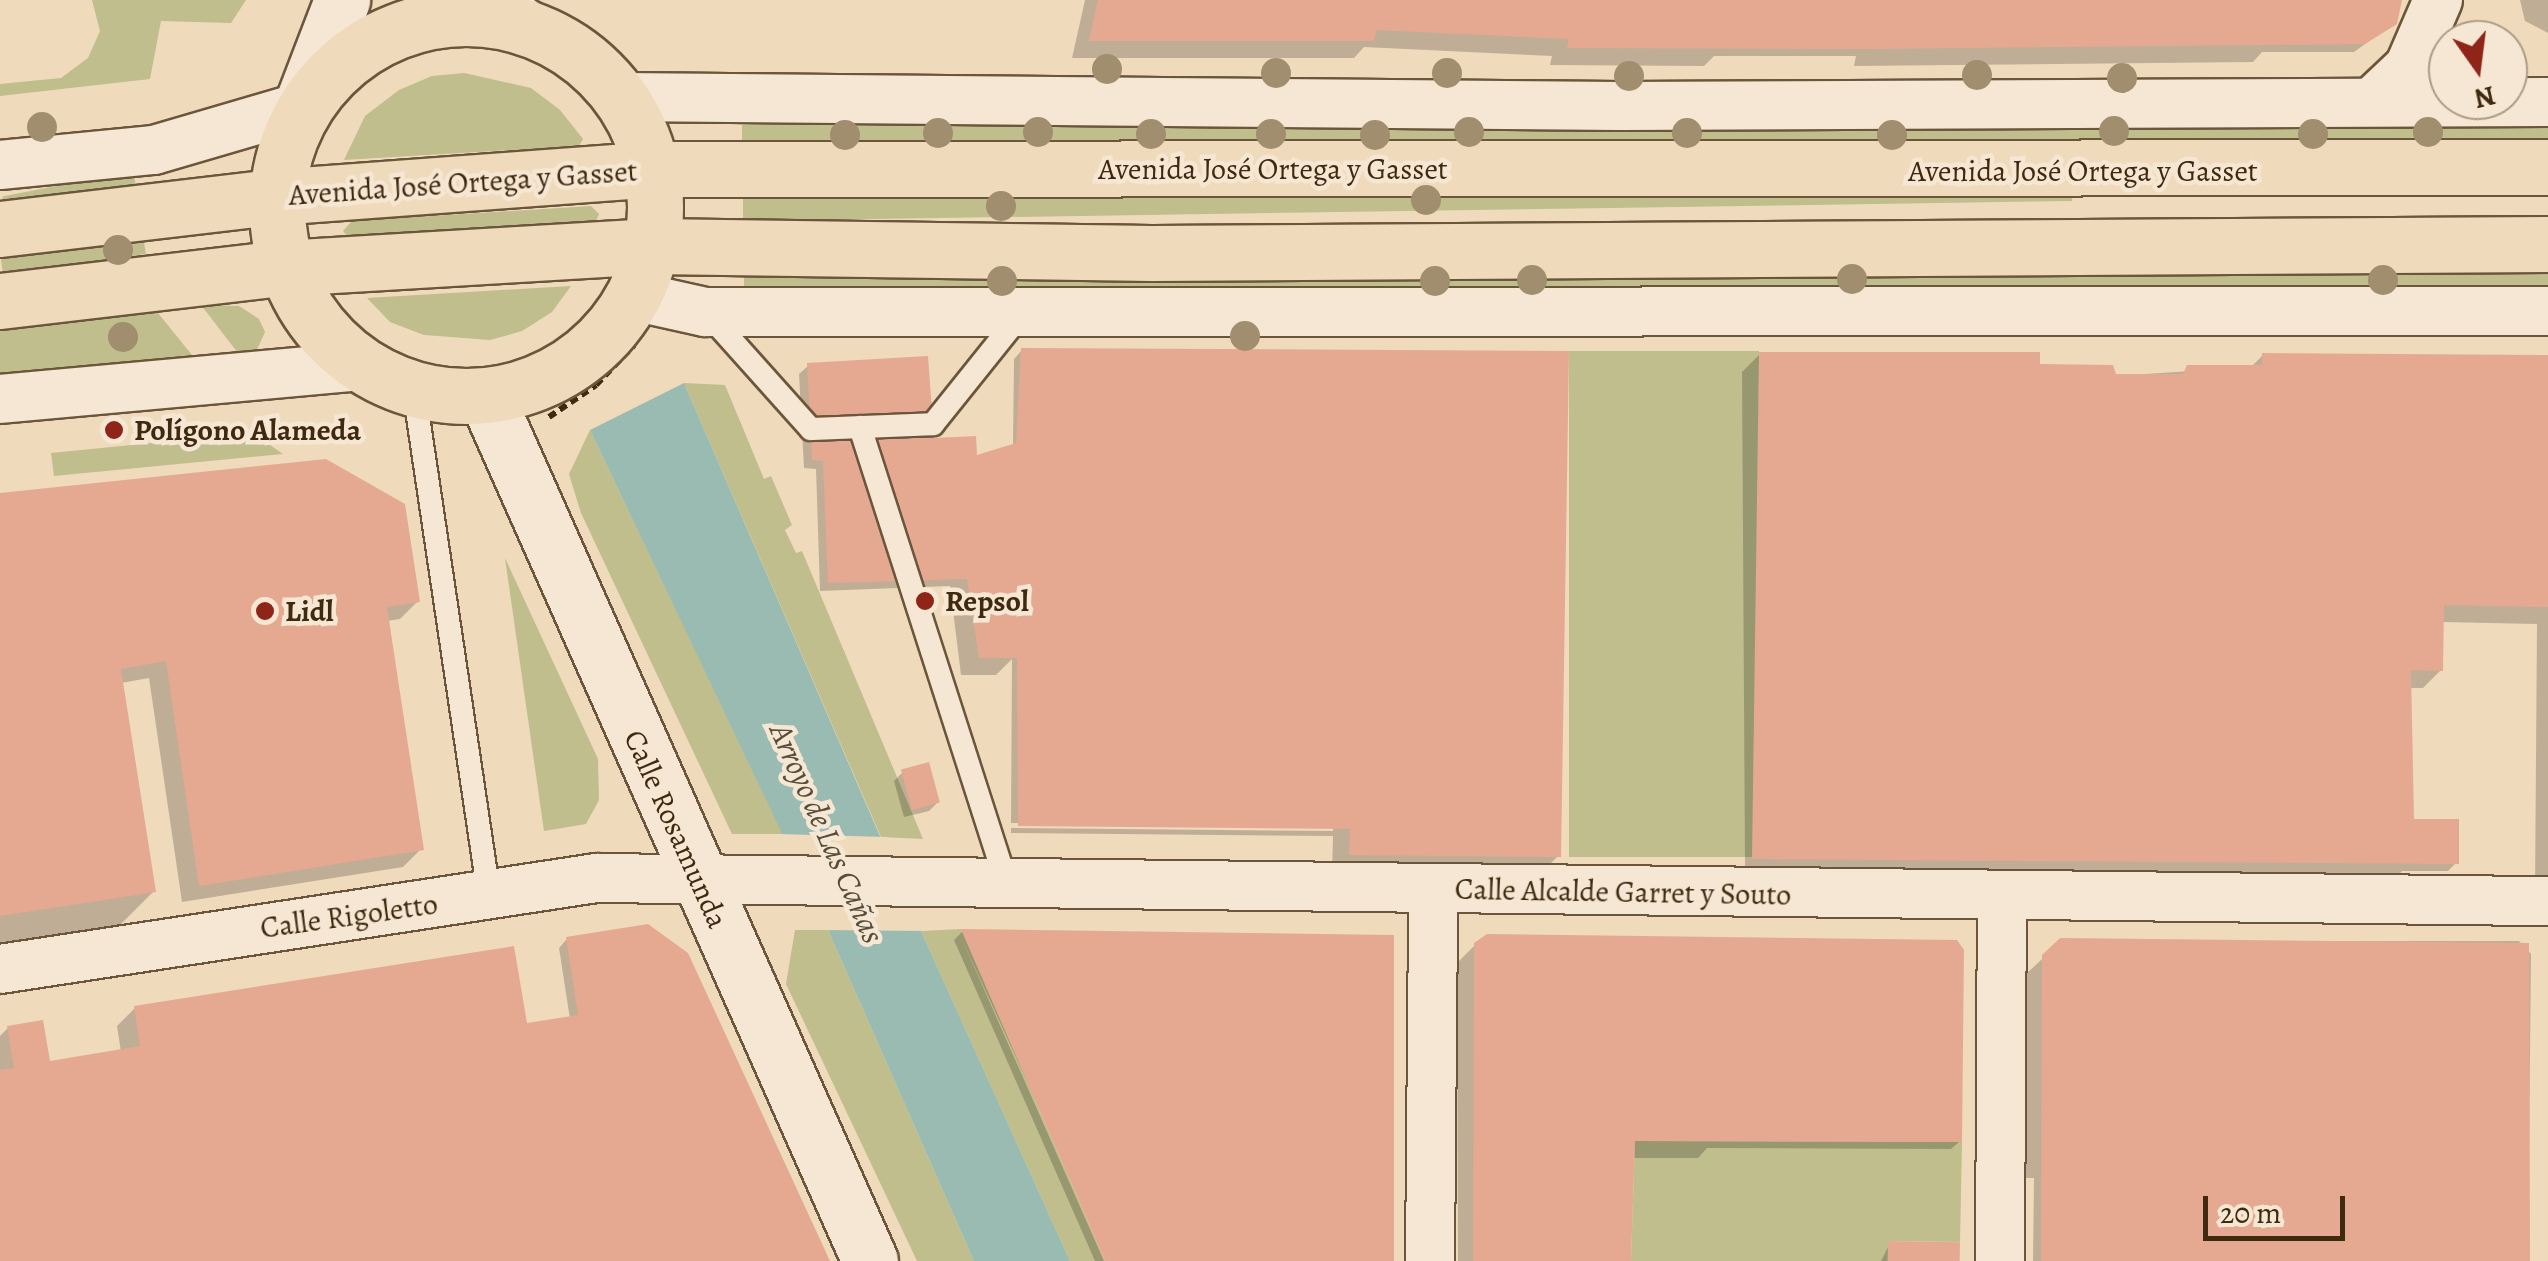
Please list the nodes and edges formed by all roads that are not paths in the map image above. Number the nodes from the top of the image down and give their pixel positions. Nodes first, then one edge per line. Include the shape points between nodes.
1 (342, 0) edge
2 (2438, 0) edge
3 (501, 12) edge
4 (622, 97) junction
5 (2372, 102) junction
6 (2428, 102) edge
7 (301, 107) junction
8 (0, 165) edge
9 (2548, 168) edge
10 (652, 169) junction
11 (274, 197) junction
12 (0, 229) edge
13 (2548, 244) edge
14 (652, 246) junction
15 (284, 268) junction
16 (634, 296) junction
17 (0, 301) edge
18 (1026, 308) junction
19 (2548, 311) edge
20 (705, 312) junction
21 (361, 366) junction
22 (414, 390) junction
23 (486, 396) junction
24 (0, 399) edge
25 (860, 427) junction
26 (699, 883) junction
27 (1007, 886) junction
28 (1433, 890) junction
29 (489, 895) junction
30 (2002, 896) junction
31 (2548, 901) edge
32 (0, 969) edge
33 (870, 1261) edge
34 (1430, 1261) edge
35 (2000, 1261) edge

1 - 7 main road
2 - 5 street via 2409,67
3 - 4 main road via 592,63
3 - 7 main road via 436,18 358,48
4 - 5 street via 1620,106
4 - 10 main road
5 - 6 street
7 - 8 street via 154,150
7 - 11 main road
9 - 10 main road, Avenida José Ortega y Gasset
10 - 11 main road, Avenida José Ortega y Gasset
10 - 14 main road
11 - 12 main road, Avenida José Ortega y Gasset
11 - 15 main road
13 - 14 main road via 1170,252
14 - 15 main road
14 - 16 main road
15 - 17 main road
15 - 21 main road via 314,324
16 - 20 street
16 - 23 main road via 613,327 556,374
18 - 19 street
18 - 20 street
18 - 25 lane via 933,424
20 - 25 lane via 752,356 811,429
21 - 22 main road
21 - 24 street
22 - 23 main road
22 - 29 lane
23 - 26 main road, Calle Rosamunda
25 - 27 lane
26 - 27 street, Calle Alcalde Garret y Souto
26 - 29 street, Calle Rigoletto via 596,878
26 - 33 main road, Calle Rosamunda
27 - 28 street, Calle Alcalde Garret y Souto
28 - 30 street, Calle Alcalde Garret y Souto
28 - 34 street
29 - 32 street, Calle Rigoletto
30 - 31 street, Calle Alcalde Garret y Souto
30 - 35 street

